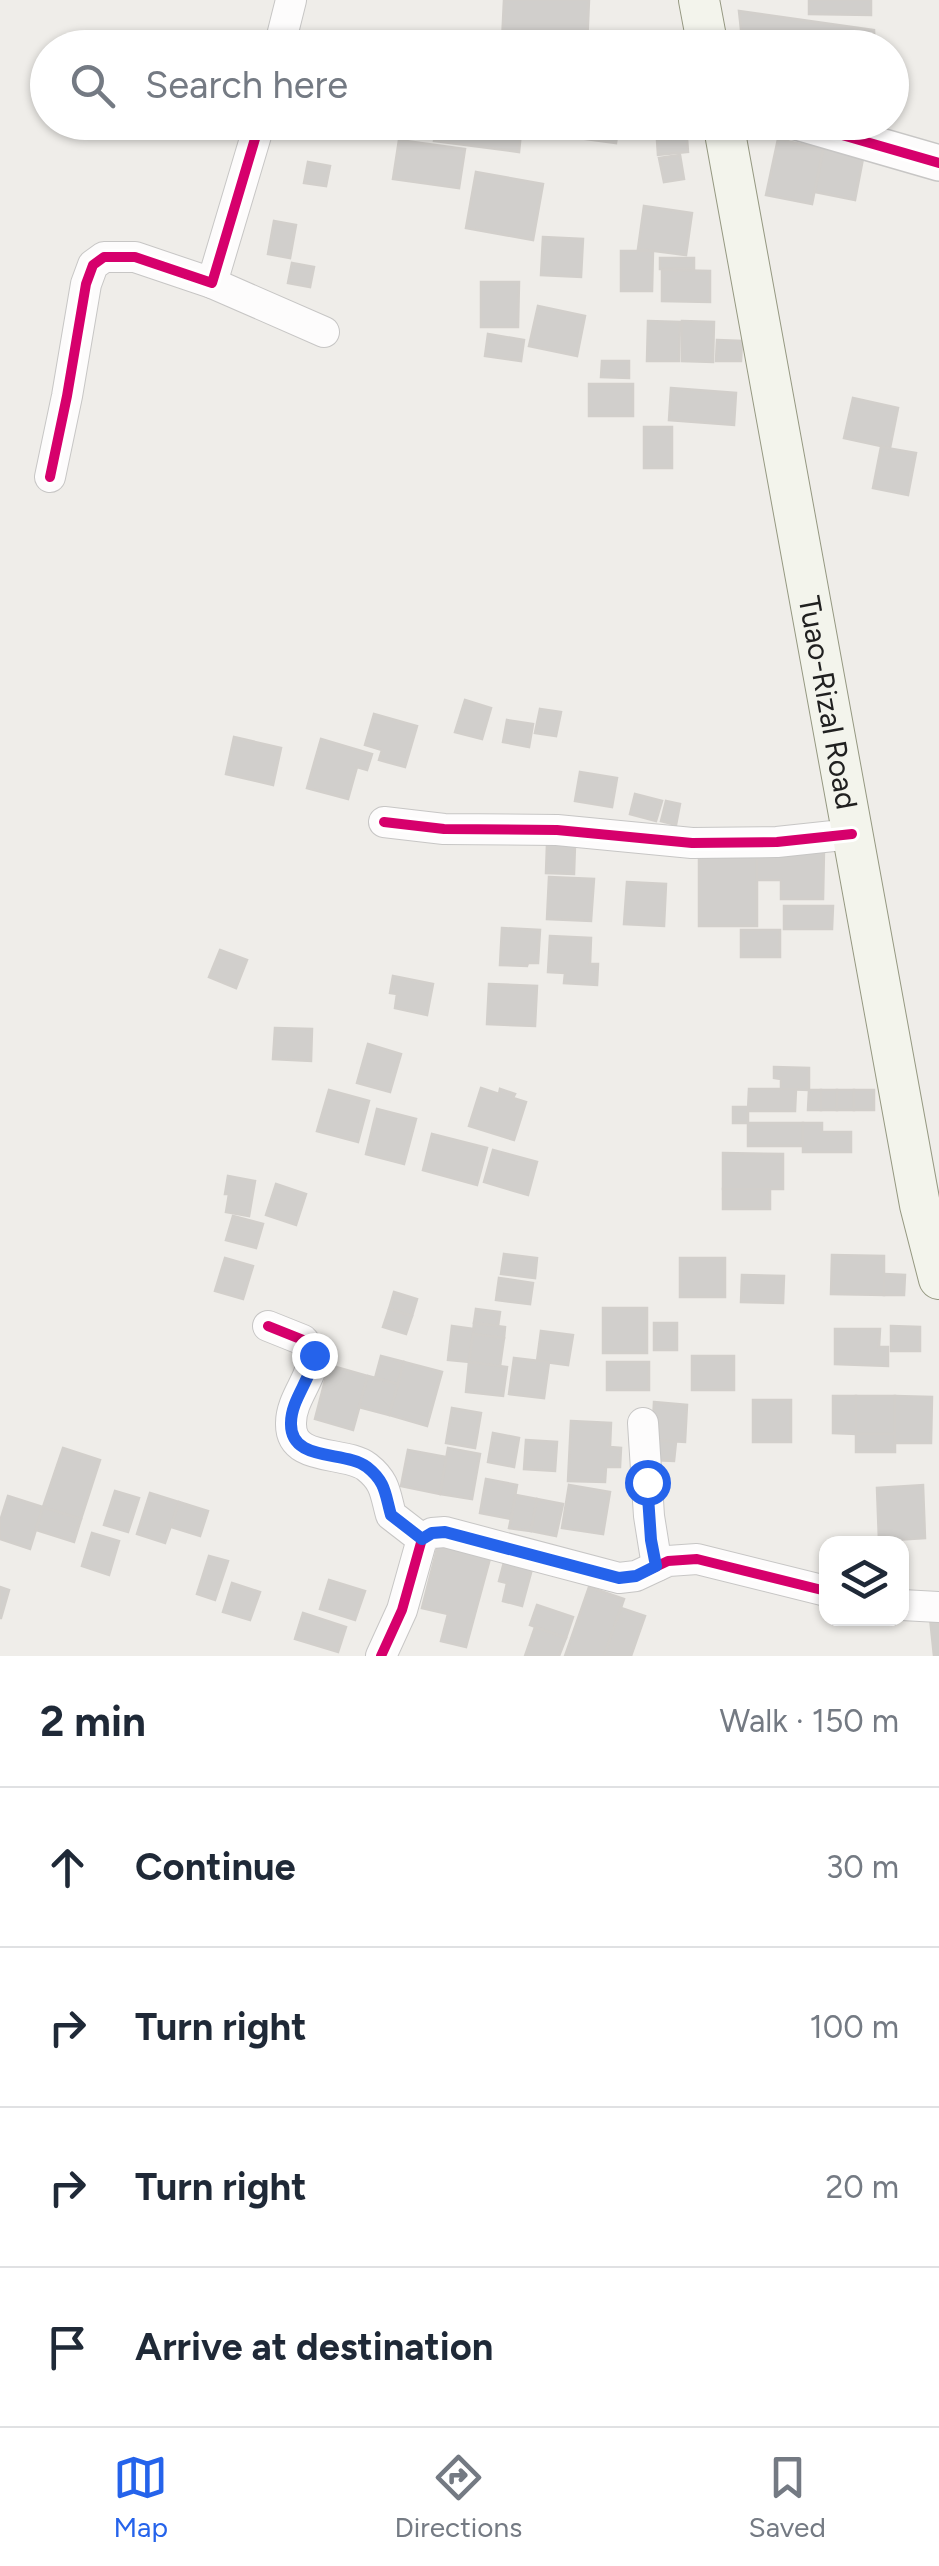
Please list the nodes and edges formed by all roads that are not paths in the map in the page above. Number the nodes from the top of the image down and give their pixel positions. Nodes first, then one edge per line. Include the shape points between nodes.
1 (291, 0) edge
2 (700, 0) edge
3 (284, 30) edge
4 (705, 30) edge
5 (255, 140) edge
6 (725, 140) edge
7 (859, 140) edge
8 (939, 163) edge
9 (212, 283) junction
10 (324, 332) dead end
11 (50, 477) dead end
12 (384, 822) dead end
13 (852, 834) junction
14 (930, 1205) edge
15 (939, 1279) edge
16 (268, 1326) dead end
17 (643, 1423) dead end
18 (422, 1539) junction
19 (656, 1566) junction
20 (819, 1589) edge
21 (909, 1605) edge
22 (939, 1607) edge
23 (381, 1656) edge

1 - 3 street
2 - 4 main road
5 - 9 street
6 - 13 main road, Tuao-Rizal Road
7 - 8 street
9 - 10 street
9 - 11 street via 135,256 104,256 93,265
12 - 13 street via 692,843
13 - 14 main road, Tuao-Rizal Road
14 - 15 main road, Tuao-Rizal Road
16 - 18 street via 303,1340 314,1355 292,1416 293,1437 314,1453 367,1467 387,1492 391,1515
17 - 19 street
18 - 19 street via 445,1532 619,1578
18 - 23 street
19 - 20 street via 697,1559
21 - 22 street

